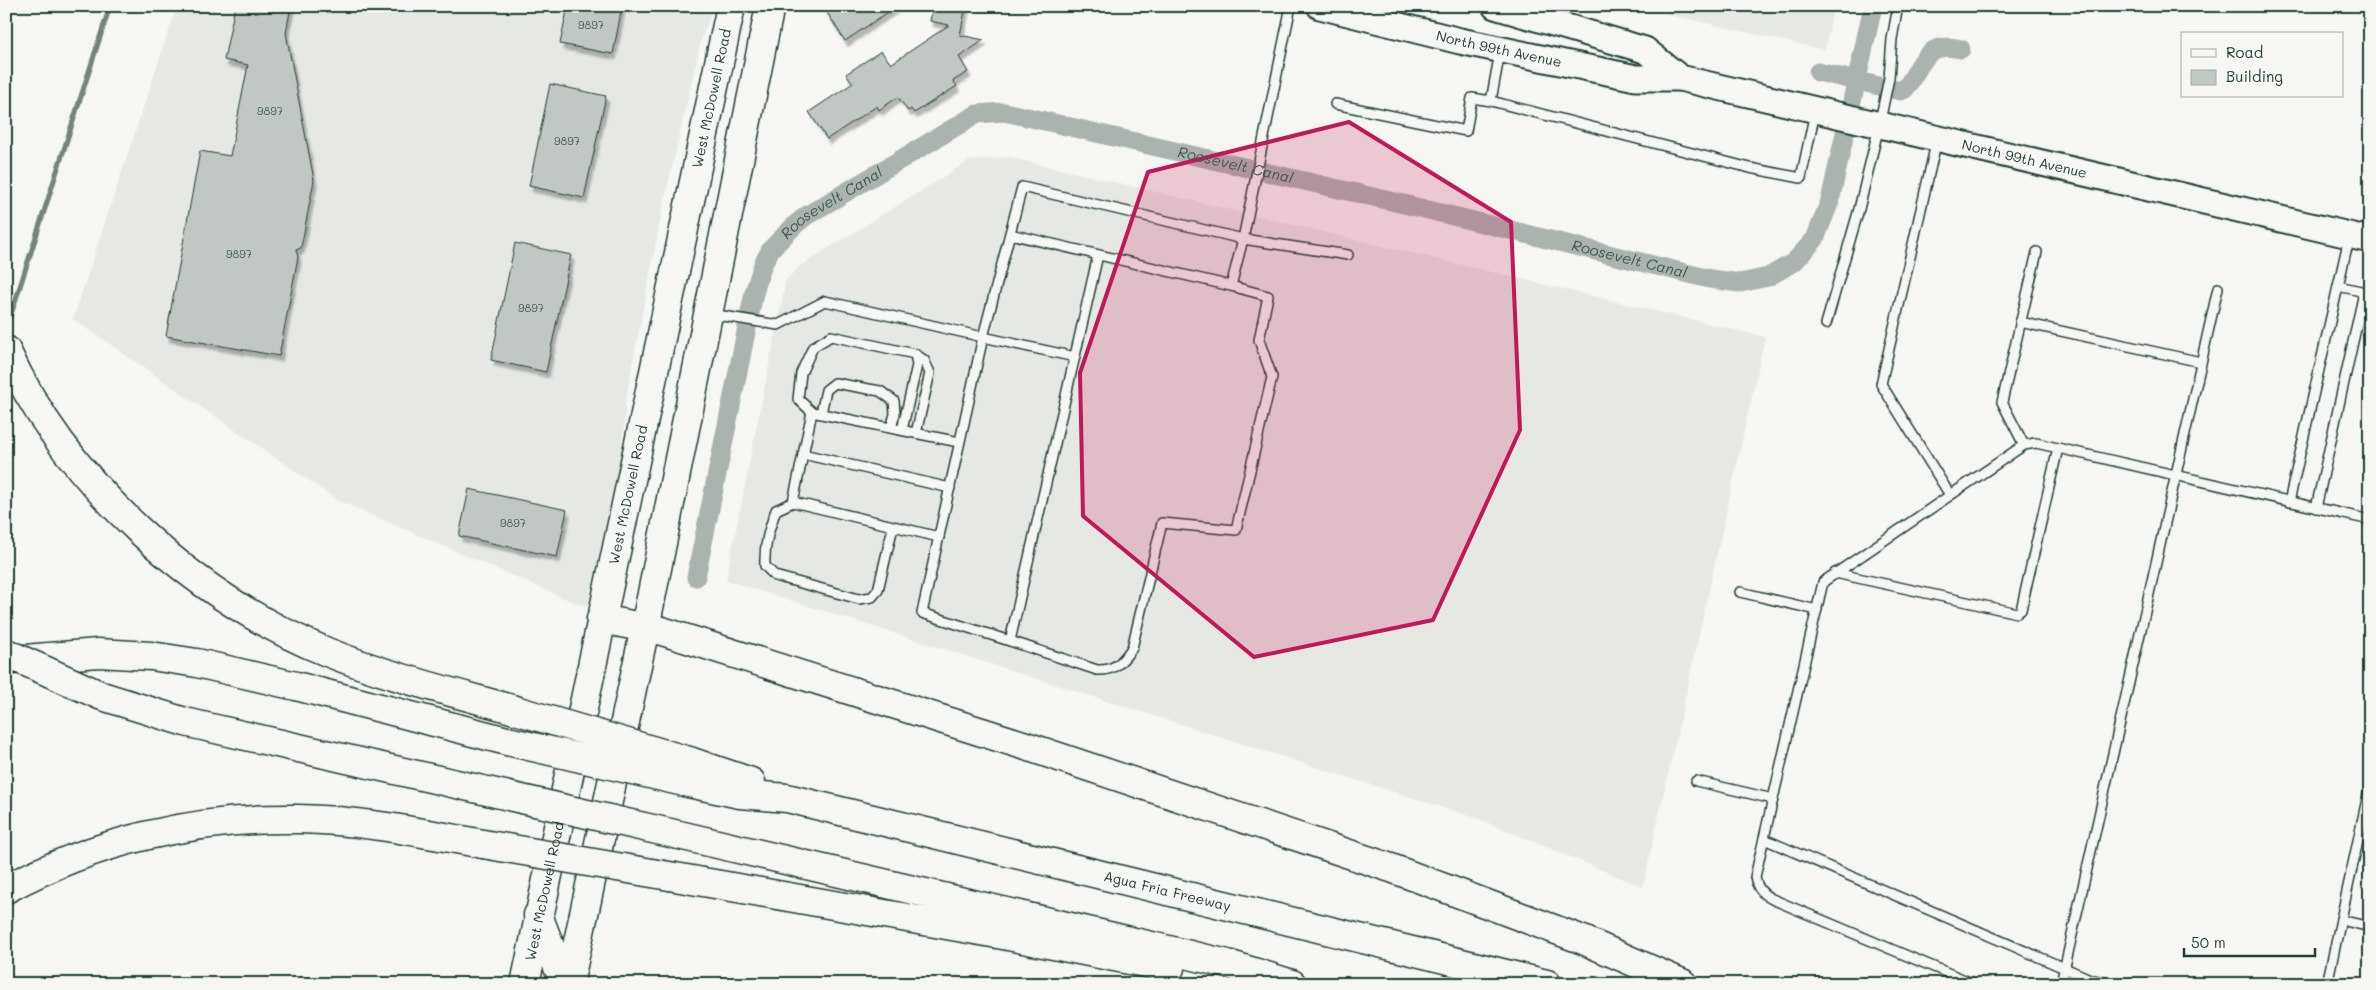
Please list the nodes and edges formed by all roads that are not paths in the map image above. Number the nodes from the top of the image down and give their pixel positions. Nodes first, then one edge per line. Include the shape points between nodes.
1 (731, 6) edge
2 (770, 6) edge
3 (1291, 6) edge
4 (1320, 6) edge
5 (1495, 6) edge
6 (1898, 6) edge
7 (1500, 49) junction
8 (1680, 78) junction
9 (1491, 101) junction
10 (1334, 104) dead end
11 (1826, 114) junction
12 (1872, 124) junction
13 (1937, 139) junction
14 (1010, 234) junction
15 (2360, 237) edge
16 (1243, 239) junction
17 (2037, 252) dead end
18 (1098, 255) junction
19 (1348, 255) dead end
20 (1231, 286) junction
21 (2338, 286) junction
22 (2218, 288) dead end
23 (708, 314) junction
24 (2020, 322) junction
25 (1826, 324) dead end
26 (983, 337) junction
27 (6, 350) edge
28 (915, 354) junction
29 (1075, 357) junction
30 (2201, 362) junction
31 (816, 412) junction
32 (891, 428) junction
33 (902, 430) junction
34 (916, 433) junction
35 (959, 442) junction
36 (2024, 445) junction
37 (2058, 448) junction
38 (803, 454) junction
39 (2176, 476) junction
40 (950, 488) junction
41 (1950, 495) junction
42 (793, 502) junction
43 (2289, 502) junction
44 (2316, 508) junction
45 (2370, 520) edge
46 (893, 527) junction
47 (939, 538) junction
48 (1835, 573) junction
49 (1740, 592) dead end
50 (1817, 610) junction
51 (601, 619) junction
52 (644, 628) junction
53 (1010, 641) junction
54 (6, 653) edge
55 (6, 660) edge
56 (686, 772) junction
57 (1696, 781) dead end
58 (2370, 784) edge
59 (1773, 799) junction
60 (1764, 839) junction
61 (6, 889) edge
62 (538, 915) junction
63 (2340, 920) junction
64 (2370, 927) edge
65 (2065, 968) junction
66 (570, 983) edge
67 (525, 984) edge
68 (1248, 984) edge
69 (1292, 984) edge
70 (1547, 984) edge
71 (1684, 984) edge
72 (1974, 984) edge
73 (2061, 984) edge
74 (2113, 984) edge
75 (2326, 984) edge

1 - 51 main road, West McDowell Road
2 - 23 main road
3 - 16 lane
4 - 7 main road, North 99th Avenue
5 - 8 main road, North 99th Avenue via 1645,50
6 - 12 lane via 1889,78
7 - 8 main road, North 99th Avenue via 1636,78
7 - 9 lane
8 - 11 main road, North 99th Avenue
9 - 10 lane via 1472,98 1466,131
9 - 11 lane via 1800,178
11 - 12 main road, North 99th Avenue
12 - 13 main road, North 99th Avenue
12 - 25 lane via 1859,209
13 - 15 main road, North 99th Avenue
13 - 41 lane via 1881,384
14 - 16 lane via 1022,187
14 - 18 lane
14 - 26 lane
15 - 21 lane
16 - 19 lane
16 - 20 lane
17 - 24 lane
18 - 20 lane
18 - 29 lane
20 - 53 lane via 1268,296 1259,340 1272,377 1236,530 1162,524 1132,648 1110,670 1097,670
21 - 43 lane
21 - 44 lane via 2361,291 2363,297
22 - 30 lane
23 - 26 lane via 778,325 825,302
23 - 52 main road
24 - 30 lane
24 - 36 lane via 2002,402
26 - 29 lane
26 - 35 lane
27 - 56 main road, bridge via 57,437 112,502 177,563 268,624 364,665 515,710
28 - 31 lane via 831,336 813,347 801,372 798,399
28 - 33 lane via 917,365
28 - 34 lane via 924,360 930,372
29 - 53 lane
30 - 39 lane
31 - 32 lane
31 - 32 lane via 826,390 836,383 880,392 894,401
31 - 38 lane
32 - 33 lane
33 - 34 lane
34 - 35 lane
35 - 40 lane
36 - 37 lane via 2036,443
36 - 41 lane
37 - 39 lane
37 - 48 lane via 2021,610 2017,613
38 - 40 lane
38 - 42 lane
39 - 43 lane
39 - 65 lane
40 - 47 lane
41 - 48 lane
42 - 46 lane
42 - 46 lane via 776,510 768,530 764,566 775,576 859,599 872,597 878,590
43 - 44 lane
44 - 45 lane
46 - 47 lane
47 - 53 lane via 922,613
48 - 50 lane via 1823,582
49 - 50 lane
50 - 59 lane
51 - 52 main road
51 - 62 main road, West McDowell Road
52 - 66 main road
52 - 71 main road via 1023,745 1381,865 1583,940
54 - 69 main road, bridge via 102,696 185,722 1228,964
55 - 56 main road, bridge via 98,653 197,663 507,741
56 - 70 main road, Agua Fria Freeway via 744,778 787,798
57 - 59 lane
58 - 63 lane
59 - 60 lane
60 - 65 lane
60 - 72 lane via 1755,877 1764,894
61 - 68 main road, bridge via 40,871 105,847 165,832 214,822 300,819 371,825 675,877 1003,935
62 - 66 main road via 560,970
62 - 67 main road, West McDowell Road
63 - 64 lane
63 - 75 lane
65 - 73 lane
65 - 74 lane via 2090,979

